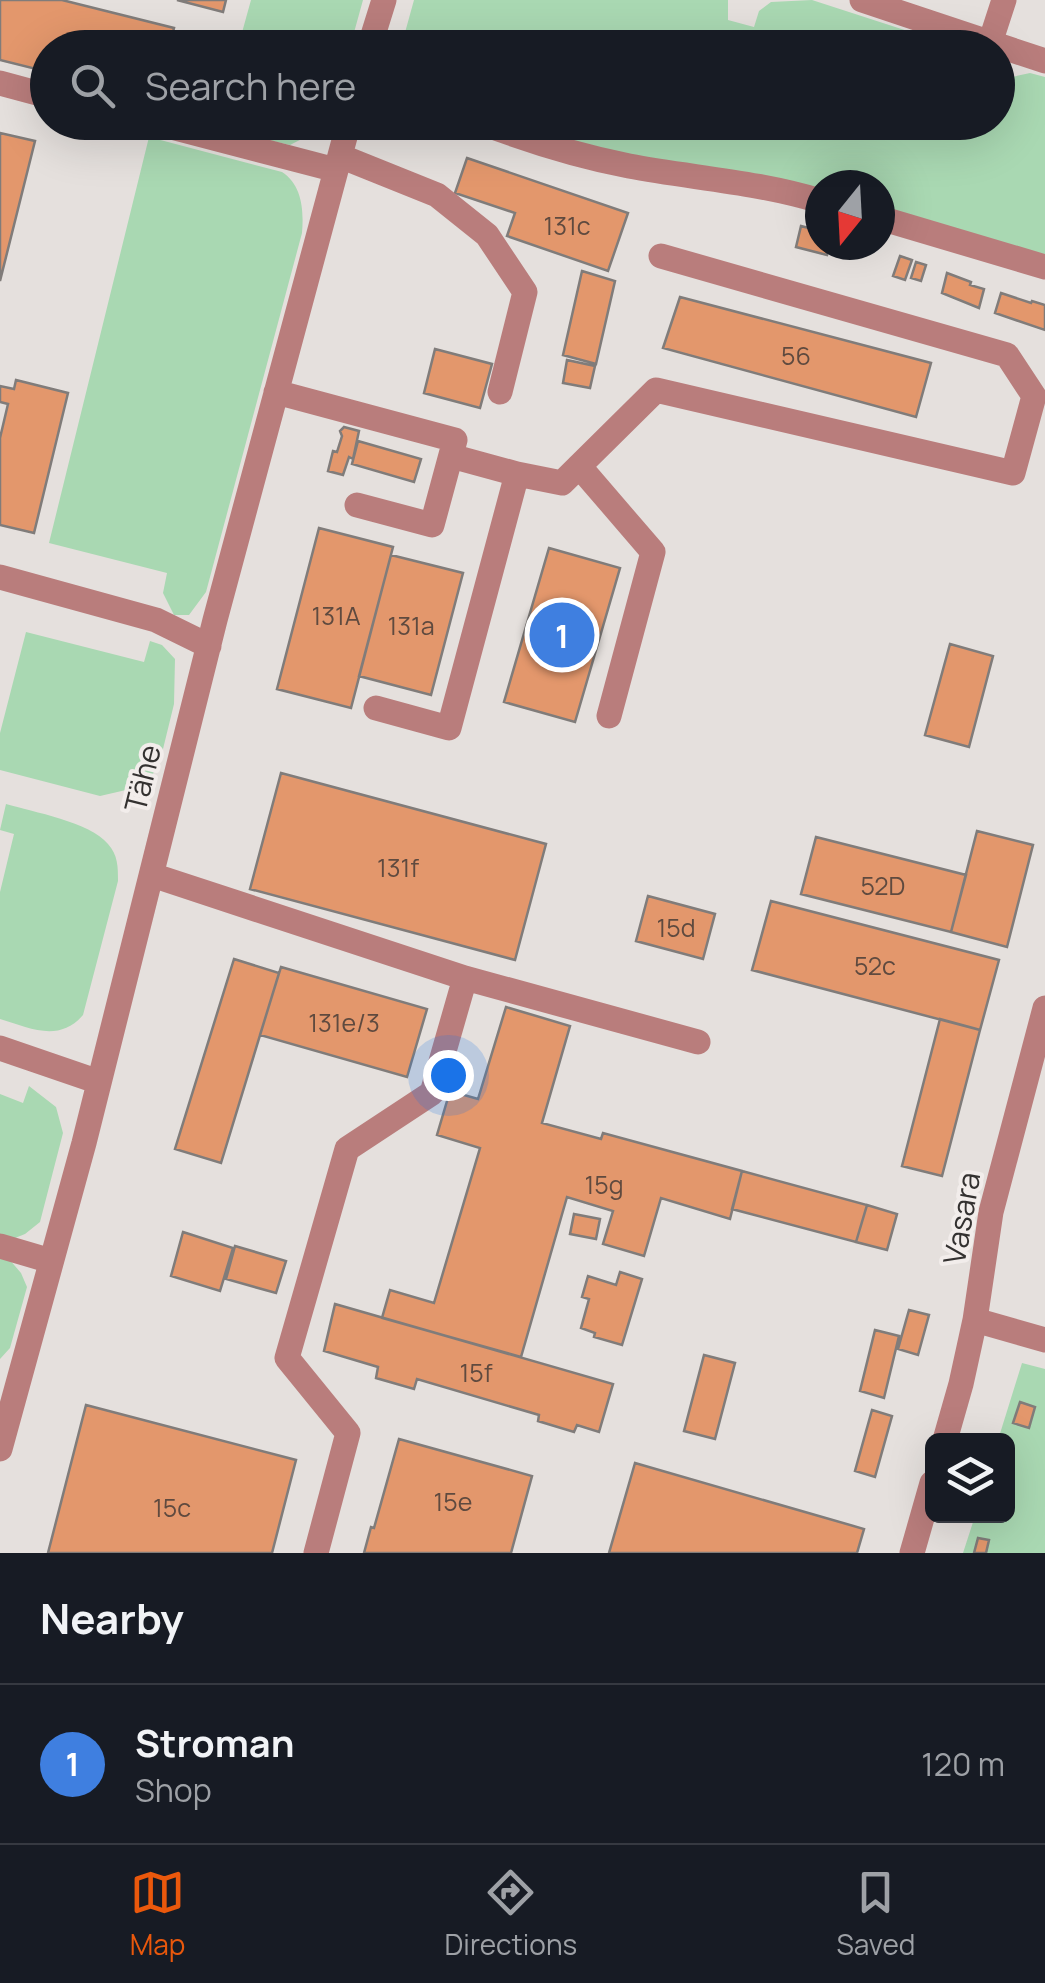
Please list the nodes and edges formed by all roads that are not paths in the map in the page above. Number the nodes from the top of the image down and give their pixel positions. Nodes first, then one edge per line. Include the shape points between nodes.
1 (384, 0) edge
2 (862, 0) edge
3 (1004, 0) edge
4 (375, 30) edge
5 (951, 30) edge
6 (994, 30) edge
7 (1015, 51) edge
8 (1045, 61) edge
9 (0, 84) edge
10 (30, 92) edge
11 (234, 140) edge
12 (344, 140) edge
13 (529, 140) edge
14 (338, 163) junction
15 (805, 196) edge
16 (895, 222) edge
17 (662, 256) dead end
18 (1045, 267) edge
19 (276, 392) junction
20 (500, 392) dead end
21 (451, 456) junction
22 (579, 466) junction
23 (516, 474) junction
24 (358, 505) dead end
25 (0, 578) edge
26 (209, 646) junction
27 (376, 708) dead end
28 (609, 716) dead end
29 (152, 875) junction
30 (464, 978) junction
31 (1045, 1008) edge
32 (698, 1042) dead end
33 (0, 1048) edge
34 (99, 1082) junction
35 (0, 1246) edge
36 (51, 1262) junction
37 (975, 1320) junction
38 (1045, 1340) edge
39 (8, 1389) edge
40 (947, 1433) edge
41 (0, 1449) edge
42 (925, 1508) edge
43 (316, 1553) edge
44 (912, 1553) edge

1 - 4 street
2 - 5 street
3 - 6 street
7 - 8 street
9 - 10 street
11 - 14 street
12 - 14 street, Tähe
13 - 15 street via 630,166
14 - 19 street, Tähe
14 - 20 street via 437,195 487,235 524,292
16 - 18 street
17 - 22 street via 1007,355 1034,396 1013,473 656,390
19 - 21 street via 456,440
19 - 26 street, Tähe
21 - 23 street
21 - 24 street via 432,525
22 - 23 street via 562,483
22 - 28 street via 653,552
23 - 27 street via 448,728
25 - 26 street via 156,620
26 - 29 street, Tähe
29 - 30 street
29 - 34 street, Tähe
30 - 32 street
30 - 43 street via 432,1093 346,1149 287,1358 348,1433
31 - 37 street, Vasara via 992,1212
33 - 34 street
34 - 36 street, Tähe
35 - 36 street
36 - 39 street, Tähe
37 - 38 street
37 - 40 street, Vasara
39 - 41 street, Tähe
42 - 44 street

